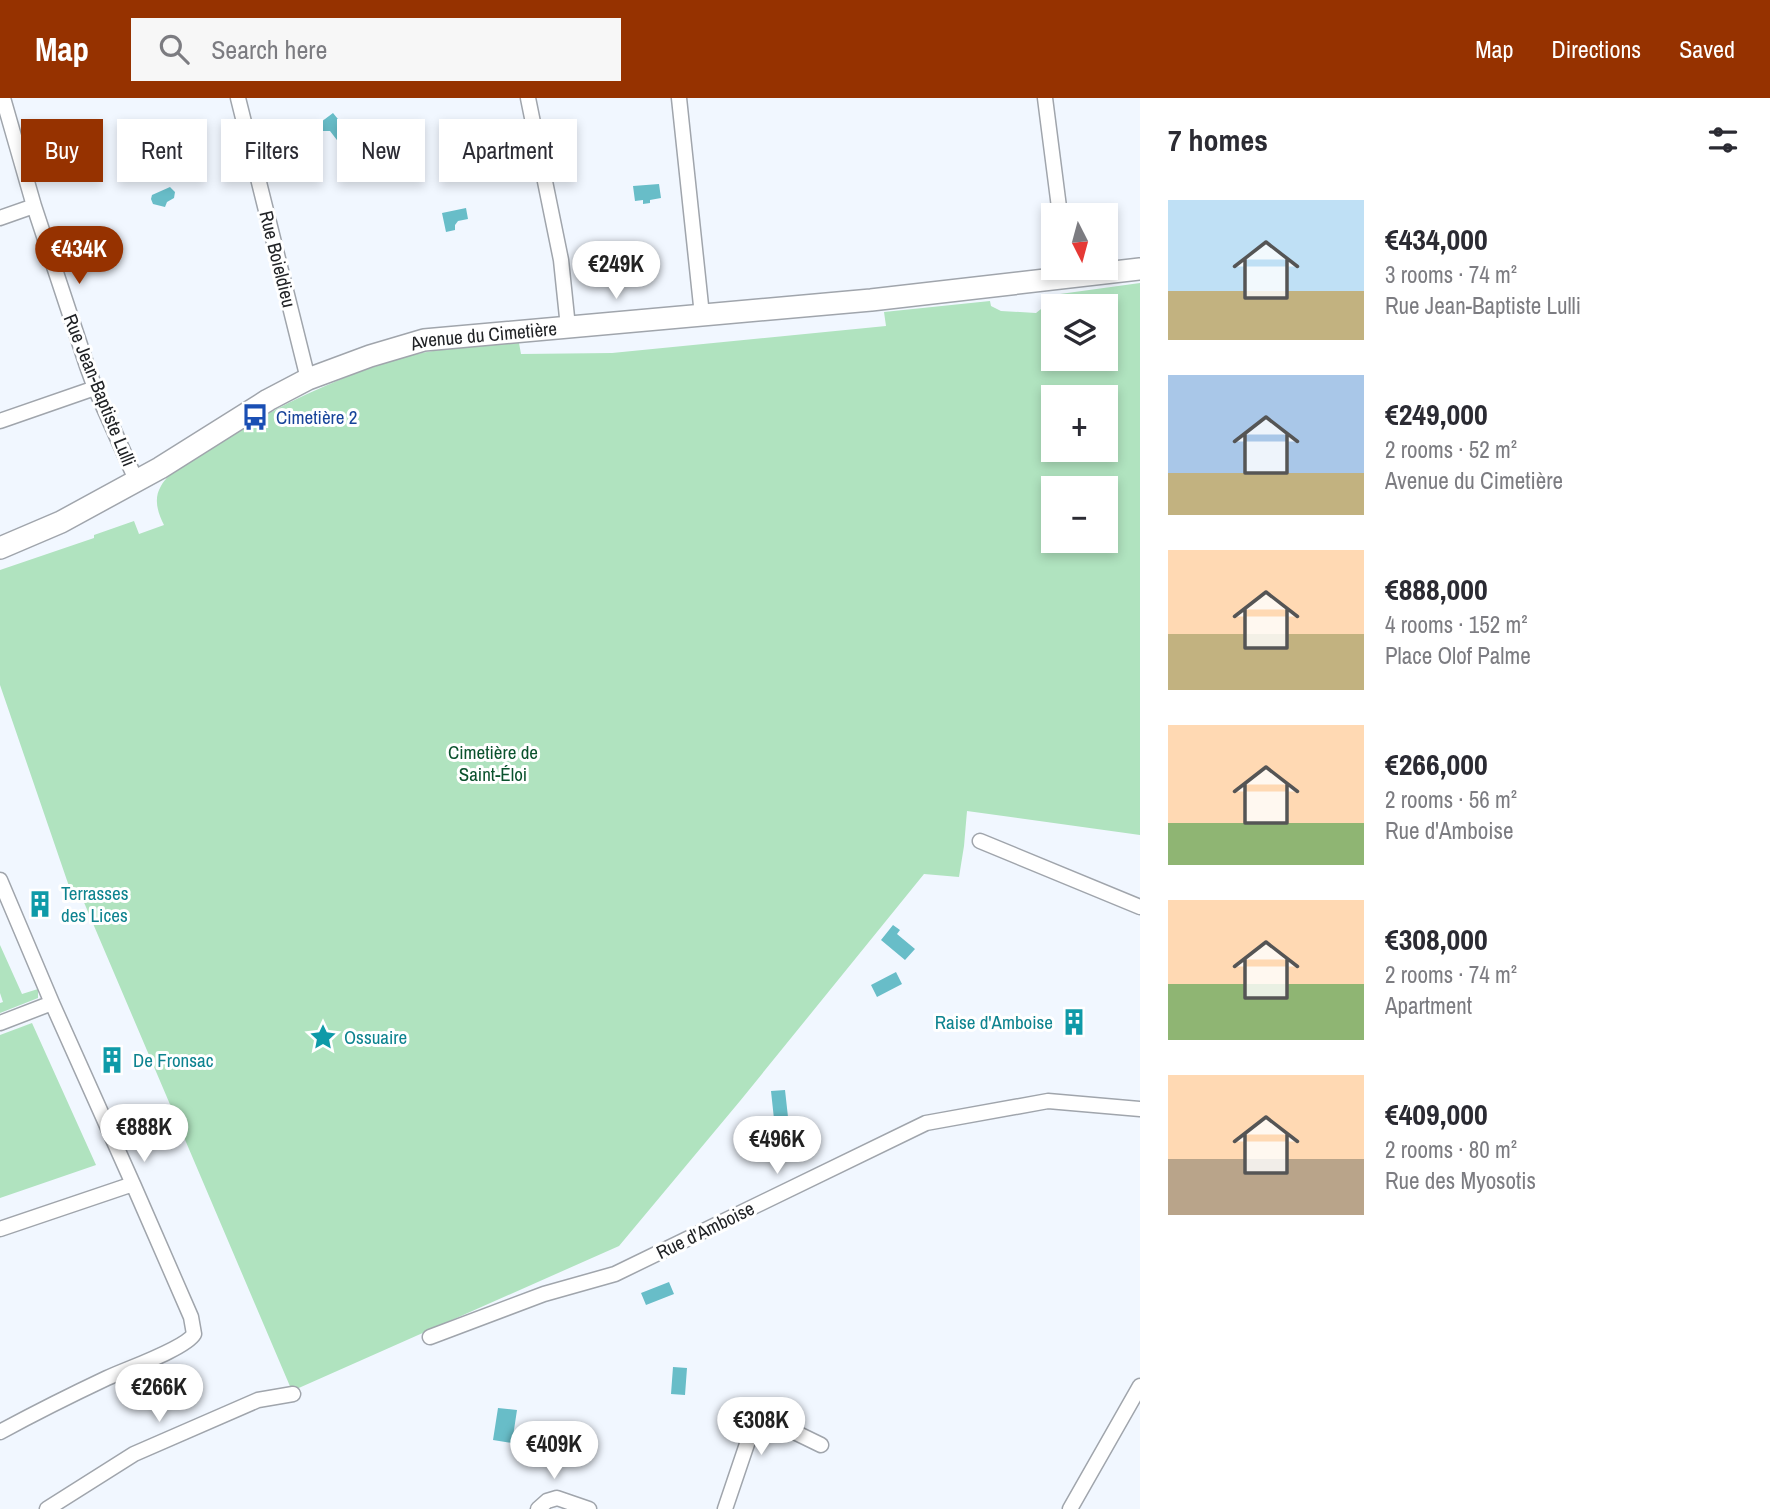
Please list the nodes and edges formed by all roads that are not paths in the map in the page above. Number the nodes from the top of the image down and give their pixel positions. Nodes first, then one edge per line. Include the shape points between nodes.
1 (4, 98) edge
2 (238, 98) edge
3 (528, 98) edge
4 (679, 98) edge
5 (1045, 98) edge
6 (1058, 203) edge
7 (34, 206) junction
8 (0, 218) edge
9 (1140, 269) edge
10 (1118, 270) edge
11 (1041, 276) edge
12 (702, 315) junction
13 (568, 327) junction
14 (308, 379) junction
15 (95, 388) junction
16 (0, 421) edge
17 (136, 480) junction
18 (0, 548) edge
19 (980, 841) dead end
20 (0, 880) edge
21 (1140, 907) edge
22 (52, 1003) junction
23 (0, 1023) edge
24 (1140, 1109) edge
25 (133, 1184) junction
26 (0, 1229) edge
27 (430, 1337) dead end
28 (1140, 1386) edge
29 (293, 1394) dead end
30 (0, 1432) edge
31 (821, 1445) dead end
32 (47, 1509) edge
33 (538, 1509) edge
34 (589, 1509) edge
35 (725, 1509) edge
36 (1070, 1509) edge

1 - 7 street, Rue Jean-Baptiste Lulli
2 - 14 street, Rue Boieldieu
3 - 13 street via 561,260
4 - 12 street
5 - 6 street
7 - 8 street
7 - 15 street, Rue Jean-Baptiste Lulli
9 - 10 street, Avenue du Cimetière
11 - 12 street, Avenue du Cimetière via 871,300
12 - 13 street, Avenue du Cimetière
13 - 14 street, Avenue du Cimetière via 424,340
14 - 17 street, Avenue du Cimetière
15 - 16 street
15 - 17 street, Rue Jean-Baptiste Lulli
17 - 18 street, Avenue du Cimetière via 61,522
19 - 21 street
20 - 22 street
22 - 23 street
22 - 25 street
24 - 27 street, Rue d'Amboise via 1048,1101 926,1123 615,1274 544,1294
25 - 26 street
25 - 30 street via 191,1317 191,1340
28 - 36 street
29 - 32 street via 258,1400 134,1454
31 - 35 street via 784,1427 749,1438
33 - 34 street via 557,1498

